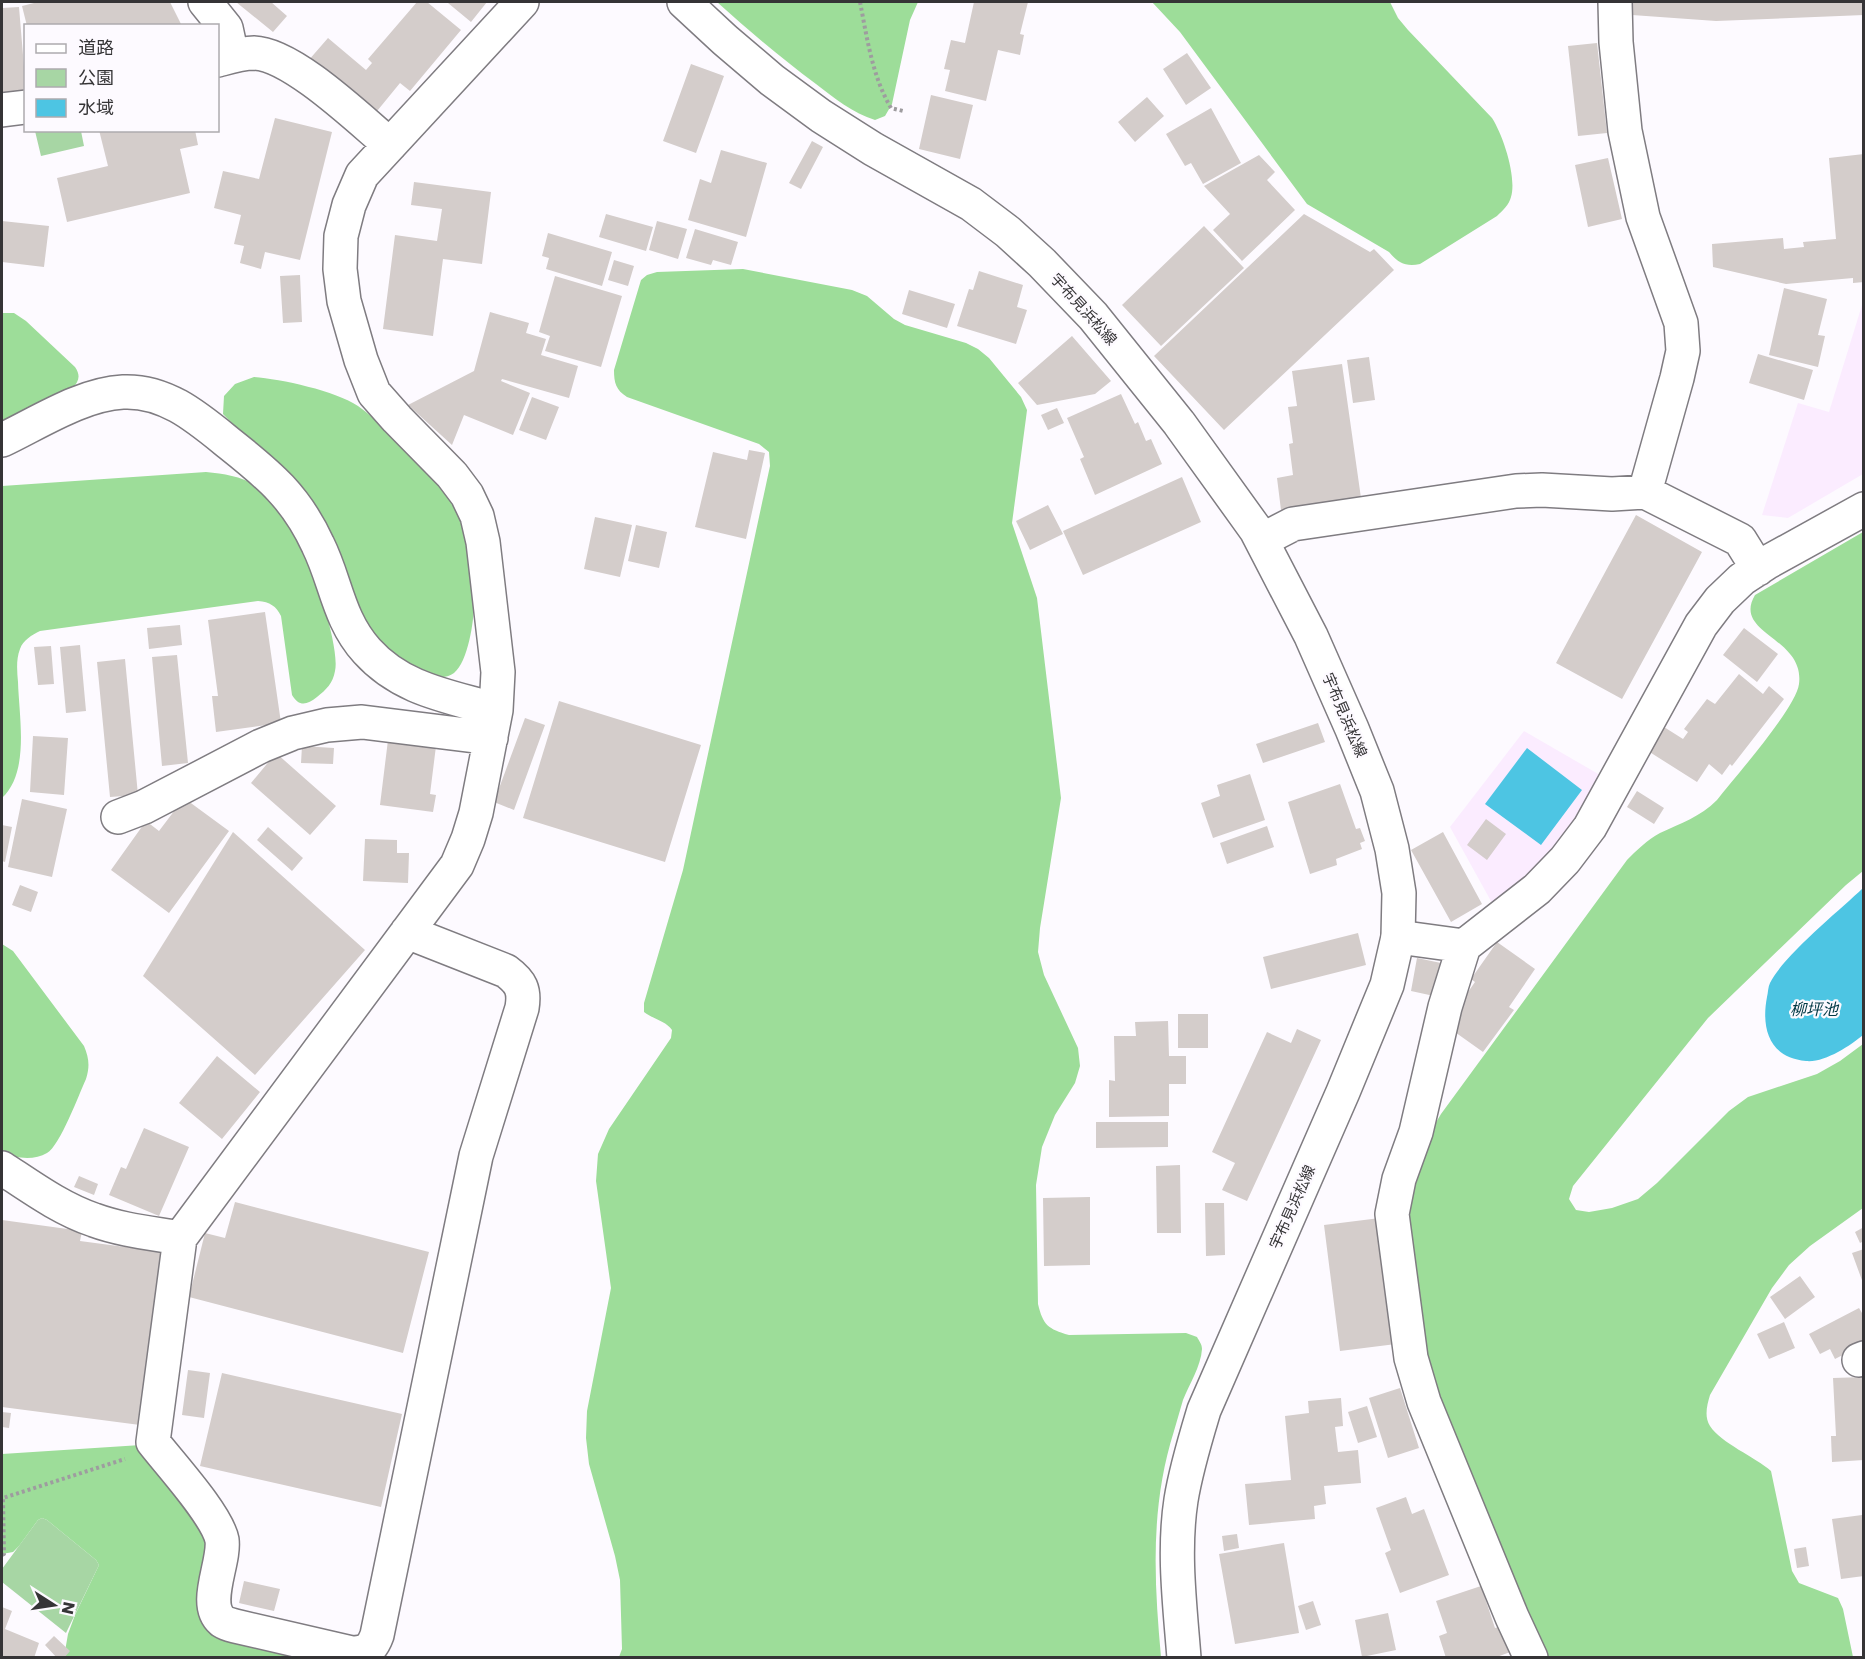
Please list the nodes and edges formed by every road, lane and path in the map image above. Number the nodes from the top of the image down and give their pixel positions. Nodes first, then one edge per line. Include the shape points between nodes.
1 (206, 2) edge
2 (522, 2) edge
3 (684, 2) edge
4 (860, 2) edge
5 (1616, 2) edge
6 (225, 58) edge
7 (24, 107) edge
8 (2, 110) edge
9 (903, 111) dead end
10 (390, 145) junction
11 (2, 440) edge
12 (1645, 492) junction
13 (1863, 509) edge
14 (1262, 540) junction
15 (1758, 568) junction
16 (494, 724) junction
17 (118, 817) dead end
18 (407, 932) junction
19 (1398, 937) junction
20 (1464, 946) junction
21 (2, 1168) edge
22 (180, 1238) junction
23 (90, 1470) dead end
24 (2, 1555) edge
25 (1184, 1658) edge
26 (1531, 1658) edge

1 - 6 street via 226,28
2 - 10 street
3 - 14 street, 宇布見浜松線 via 764,73 822,116 971,204 1042,263 1135,367
4 - 9 path via 882,94 891,108
5 - 12 street via 1625,130 1643,218 1681,323 1683,351
6 - 10 street via 254,53 275,57 295,67
7 - 8 street
10 - 16 street via 362,175 349,205 341,236 344,301 374,393 452,475 477,516 498,672
11 - 16 street via 97,396 123,392 150,394 175,403 274,479 291,499 319,546 350,628 367,651 412,686
12 - 14 street via 1507,492 1293,524
12 - 15 street via 1740,540
13 - 15 street
14 - 19 street, 宇布見浜松線 via 1311,636 1377,791 1399,893
15 - 20 street via 1720,600 1701,625 1590,827 1565,860 1537,889
16 - 17 street via 362,722 293,733
16 - 18 street via 468,839 457,865
18 - 22 street
18 - 22 street via 506,971 518,980 524,993 476,1156 377,1635 373,1646 364,1653 235,1626 222,1620 214,1607 222,1539 187,1483 153,1442
19 - 20 street
19 - 25 street, 宇布見浜松線 via 1387,985 1208,1399 1190,1455 1177,1549
20 - 26 street via 1392,1214 1411,1358 1424,1402
21 - 22 street via 93,1220
23 - 24 path via 3,1498

